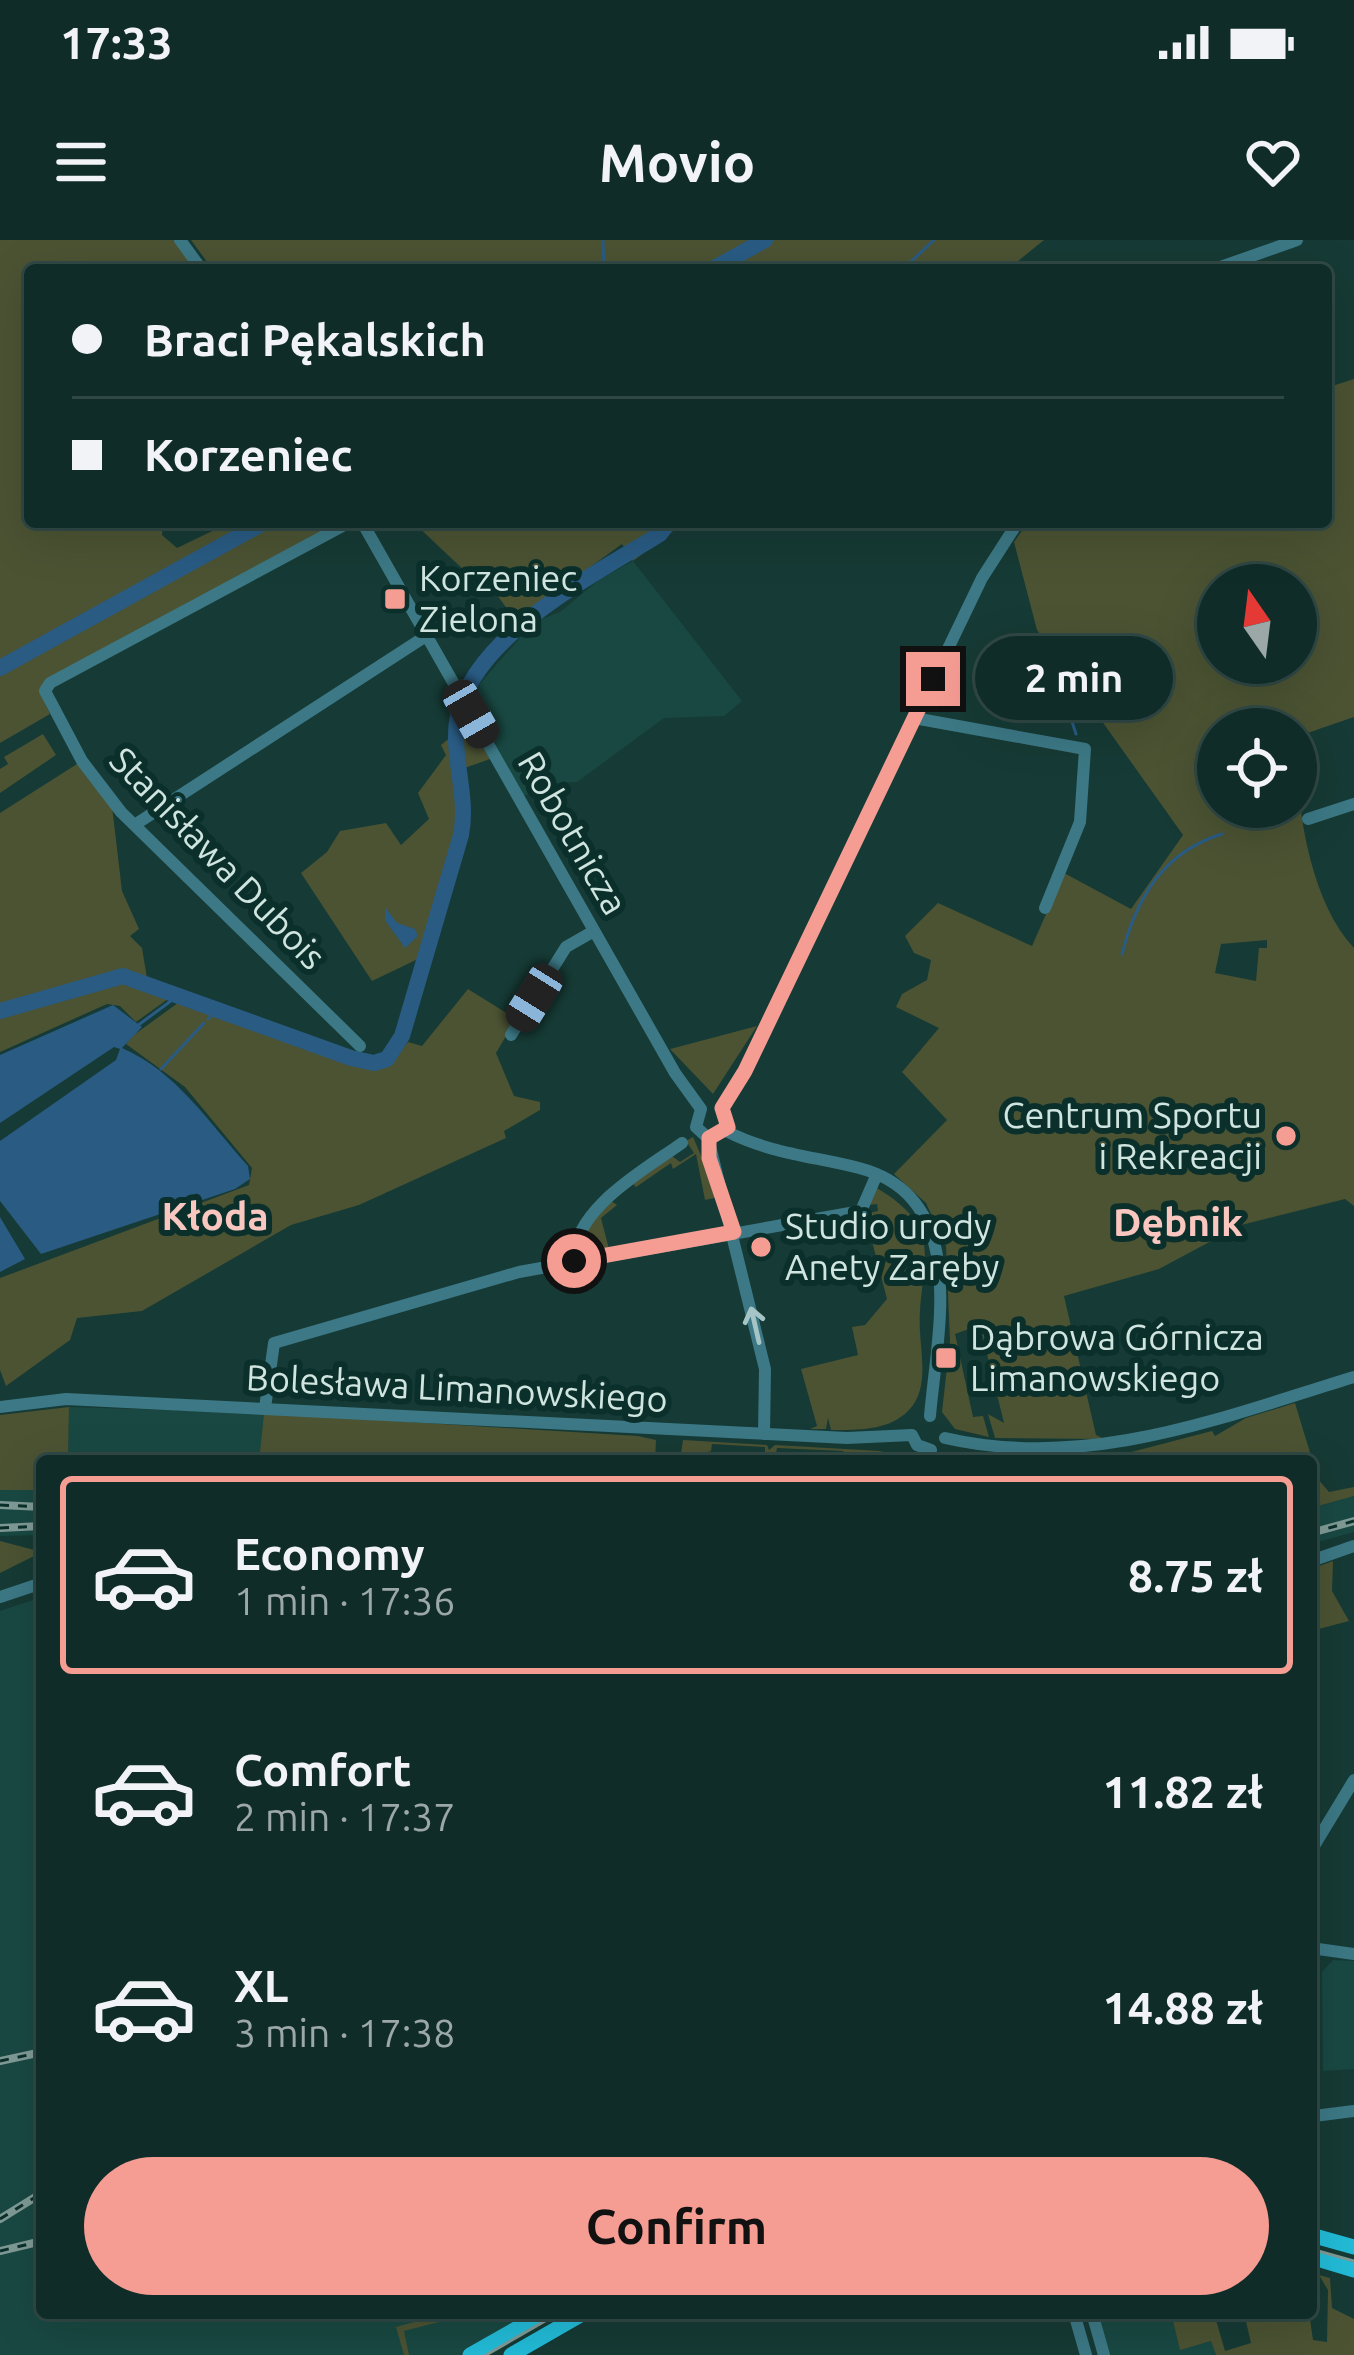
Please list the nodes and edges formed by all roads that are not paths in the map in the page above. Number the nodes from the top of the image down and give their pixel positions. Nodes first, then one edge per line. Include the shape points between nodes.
1 (1297, 240) edge
2 (1229, 264) edge
3 (339, 528) edge
4 (365, 528) edge
5 (1014, 528) edge
6 (427, 636) junction
7 (914, 718) junction
8 (1354, 805) edge
9 (1317, 816) edge
10 (136, 824) junction
11 (1045, 908) dead end
12 (594, 931) junction
13 (511, 1035) dead end
14 (360, 1046) dead end
15 (722, 1108) junction
16 (701, 1109) junction
17 (726, 1131) junction
18 (709, 1138) junction
19 (682, 1143) dead end
20 (877, 1174) junction
21 (734, 1232) junction
22 (574, 1261) junction
23 (1354, 1378) edge
24 (0, 1407) edge
25 (265, 1408) junction
26 (930, 1416) junction
27 (764, 1434) junction
28 (912, 1435) junction
29 (945, 1438) junction
30 (931, 1455) edge
31 (1354, 1546) edge
32 (1317, 1559) edge
33 (36, 1584) edge
34 (0, 1597) edge
35 (1354, 1780) edge
36 (1317, 1841) edge
37 (1317, 1950) edge
38 (1354, 1954) edge
39 (1354, 2111) edge
40 (1317, 2116) edge
41 (1317, 2233) edge
42 (1354, 2247) edge
43 (1317, 2259) edge
44 (1354, 2270) edge
45 (533, 2319) edge
46 (574, 2319) edge
47 (1076, 2319) edge
48 (1094, 2319) edge
49 (470, 2355) edge
50 (512, 2355) edge
51 (1086, 2355) edge
52 (1104, 2355) edge

1 - 2 street
3 - 10 street, Stanisława Dubois via 47,685 82,761
4 - 6 street, Robotnicza
5 - 7 street
6 - 10 street
6 - 12 street, Robotnicza
7 - 11 street via 1085,749 1079,822
7 - 15 street
8 - 9 street
10 - 14 street, Stanisława Dubois
12 - 13 street via 571,941
12 - 16 street, Robotnicza
15 - 16 street
15 - 17 street
16 - 18 street via 696,1127
17 - 18 street
17 - 20 street via 788,1157
18 - 21 street
19 - 22 street via 598,1210
20 - 21 street via 862,1210
20 - 26 street via 915,1204 938,1249
21 - 22 street
27 -> 21 street via 765,1369
22 - 25 street via 274,1343
23 - 29 street via 1115,1445 992,1446
24 - 25 street, Bolesława Limanowskiego via 66,1399
25 - 27 street, Bolesława Limanowskiego
26 - 28 street
26 - 29 street via 943,1423
27 - 28 street, Bolesława Limanowskiego
28 - 30 street
29 - 30 street
31 - 32 street
33 - 34 street
35 - 36 street
37 - 38 street
39 - 40 street
41 - 42 main road
43 - 44 main road
45 - 49 main road
46 - 50 main road
47 - 51 street
48 - 52 street

